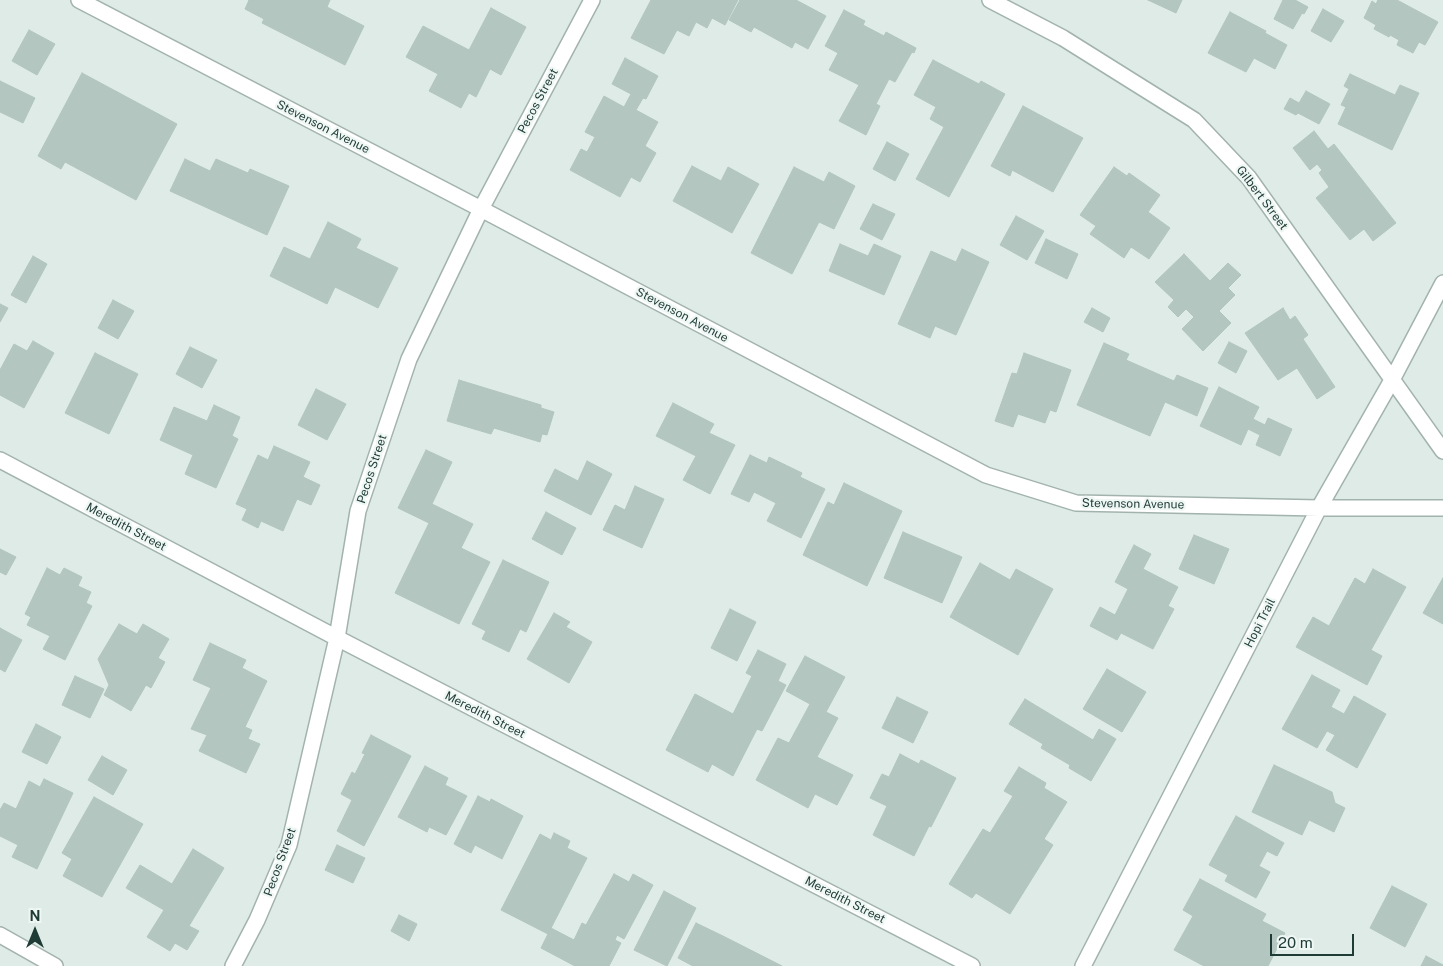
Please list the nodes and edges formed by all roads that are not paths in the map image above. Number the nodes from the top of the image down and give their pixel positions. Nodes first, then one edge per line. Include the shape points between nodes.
1 (78, 0) edge
2 (592, 0) edge
3 (990, 0) edge
4 (481, 209) junction
5 (1443, 282) edge
6 (1392, 380) junction
7 (1443, 451) edge
8 (0, 460) edge
9 (1318, 508) junction
10 (1443, 508) edge
11 (337, 638) junction
12 (0, 936) edge
13 (55, 966) edge
14 (233, 966) edge
15 (972, 966) edge
16 (1083, 966) edge

1 - 4 street, Stevenson Avenue
2 - 4 street, Pecos Street
3 - 6 street, Gilbert Street via 1063,38 1194,120 1250,178
4 - 9 street, Stevenson Avenue via 986,475 1076,503
4 - 11 street, Pecos Street via 409,359 358,511
5 - 6 street, Hopi Trail
6 - 7 street, Gilbert Street
6 - 9 street, Hopi Trail
8 - 11 street, Meredith Street
9 - 10 street
9 - 16 street, Hopi Trail
11 - 14 street, Pecos Street via 289,845 258,920
11 - 15 street, Meredith Street
12 - 13 street

